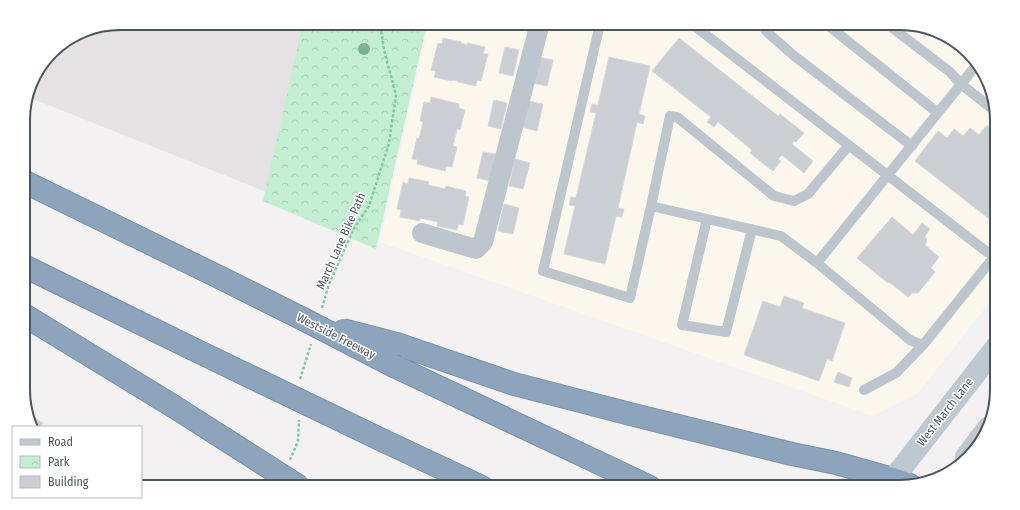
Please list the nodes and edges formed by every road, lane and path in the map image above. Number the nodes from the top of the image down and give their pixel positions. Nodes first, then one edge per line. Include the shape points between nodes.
1 (381, 30) edge
2 (538, 30) edge
3 (599, 30) edge
4 (700, 30) edge
5 (766, 30) edge
6 (834, 30) edge
7 (895, 30) edge
8 (973, 69) edge
9 (961, 84) junction
10 (989, 106) edge
11 (938, 113) junction
12 (849, 146) junction
13 (912, 146) junction
14 (888, 176) junction
15 (30, 184) edge
16 (651, 206) junction
17 (707, 219) junction
18 (752, 229) junction
19 (422, 233) dead end
20 (990, 251) edge
21 (990, 262) edge
22 (817, 263) junction
23 (30, 269) edge
24 (312, 316) junction
25 (30, 318) edge
26 (311, 342) dead end
27 (922, 345) junction
28 (990, 356) edge
29 (300, 386) dead end
30 (864, 390) dead end
31 (299, 418) dead end
32 (290, 461) dead end
33 (289, 480) edge
34 (467, 480) edge
35 (635, 480) edge
36 (895, 480) edge
37 (903, 480) edge

1 - 24 path, March Lane Bike Path via 396,95 389,143 369,206 354,228 330,284
2 - 19 street via 483,242 476,249
3 - 16 lane via 543,271 630,298
4 - 12 lane
5 - 13 lane via 793,55
6 - 11 lane
7 - 9 lane via 950,72
8 - 9 lane
9 - 10 lane
9 - 11 lane
11 - 13 lane
12 - 14 lane
12 - 16 lane via 808,194 794,201 774,196 677,117 670,116
13 - 14 lane
14 - 20 lane via 987,252
14 - 22 lane
15 - 24 highway, Westside Freeway via 219,277
16 - 17 lane
17 - 18 lane
17 - 18 lane via 682,325 726,332
18 - 22 lane via 781,236
21 - 27 lane
22 - 27 lane via 910,340
23 - 34 highway, bridge
24 - 35 highway, Westside Freeway, bridge via 396,367
24 - 36 highway, bridge via 514,384 836,463
25 - 33 highway, bridge
26 - 29 path
27 - 30 lane via 896,373
28 - 37 main road, West March Lane
31 - 32 path via 298,441

